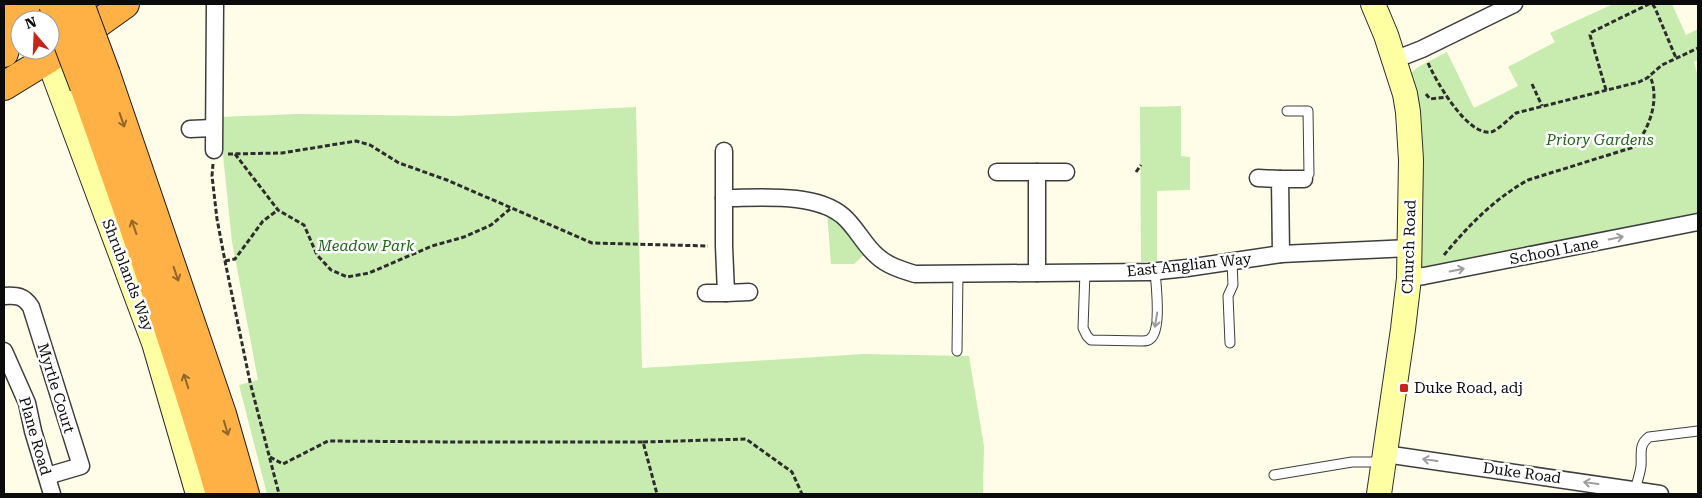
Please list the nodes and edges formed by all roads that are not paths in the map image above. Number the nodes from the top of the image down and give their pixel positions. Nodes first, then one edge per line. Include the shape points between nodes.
1 (12, 4) edge
2 (54, 4) edge
3 (80, 4) edge
4 (215, 4) edge
5 (1374, 4) edge
6 (1514, 4) edge
7 (114, 8) edge
8 (60, 45) edge
9 (4, 53) edge
10 (39, 60) edge
11 (48, 60) edge
12 (1394, 60) junction
13 (95, 80) junction
14 (4, 86) edge
15 (1287, 111) dead end
16 (213, 128) junction
17 (190, 129) dead end
18 (214, 150) road end
19 (724, 151) dead end
20 (997, 172) dead end
21 (1037, 172) junction
22 (1066, 172) dead end
23 (1258, 178) dead end
24 (1280, 178) junction
25 (1304, 178) joint
26 (724, 198) junction
27 (1698, 222) edge
28 (1410, 248) junction
29 (1281, 254) junction
30 (1232, 262) junction
31 (1155, 271) junction
32 (1085, 272) junction
33 (1037, 273) junction
34 (958, 274) junction
35 (1416, 277) junction
36 (749, 292) dead end
37 (706, 293) dead end
38 (726, 293) junction
39 (4, 296) edge
40 (1230, 343) dead end
41 (4, 351) edge
42 (957, 351) dead end
43 (9, 379) edge
44 (1698, 432) edge
45 (1384, 458) junction
46 (1274, 475) dead end
47 (47, 476) junction
48 (1635, 490) junction
49 (52, 494) edge
50 (198, 494) edge
51 (220, 494) edge
52 (245, 494) edge
53 (1379, 494) edge
54 (1658, 494) edge

1 - 9 highway via 10,33
2 - 13 highway, bridge
3 - 13 highway, bridge
4 - 16 street
5 - 12 main road, Church Road
6 - 12 street
7 - 8 highway
10 - 14 highway
11 - 50 main road, Shrublands Way via 154,343
12 - 28 main road, Church Road via 1410,128
51 -> 13 highway
13 -> 52 highway via 222,414
15 - 25 lane via 1308,111 1309,174
16 - 17 street
16 - 18 street
19 - 26 street
20 - 21 street
21 - 22 street
21 - 33 street
23 - 24 street
24 - 25 street
24 - 29 street
26 - 34 street, East Anglian Way via 805,199 823,204 842,215 878,257 895,268 915,274
26 - 38 street
35 -> 27 street, School Lane
28 - 29 street, East Anglian Way
28 - 35 main road, Church Road
29 - 30 street, East Anglian Way
30 - 31 street, East Anglian Way
30 - 40 lane via 1233,285 1228,296
31 - 32 street, East Anglian Way
31 -> 32 lane via 1158,308 1154,334 1142,342 1091,340 1087,336 1083,328
32 - 33 street, East Anglian Way
33 - 34 street, East Anglian Way
34 - 42 lane
35 - 45 main road, Church Road via 1403,329
36 - 38 street
37 - 38 street
39 - 47 street, Myrtle Court via 26,299 31,307 81,466
41 - 43 street, Plane Road
43 - 47 street, Plane Road via 27,403
44 - 48 lane via 1650,437 1644,441
45 - 46 lane
48 -> 45 street, Duke Road
45 - 53 main road, Church Road
47 - 49 street, Plane Road
48 - 54 street, Duke Road

